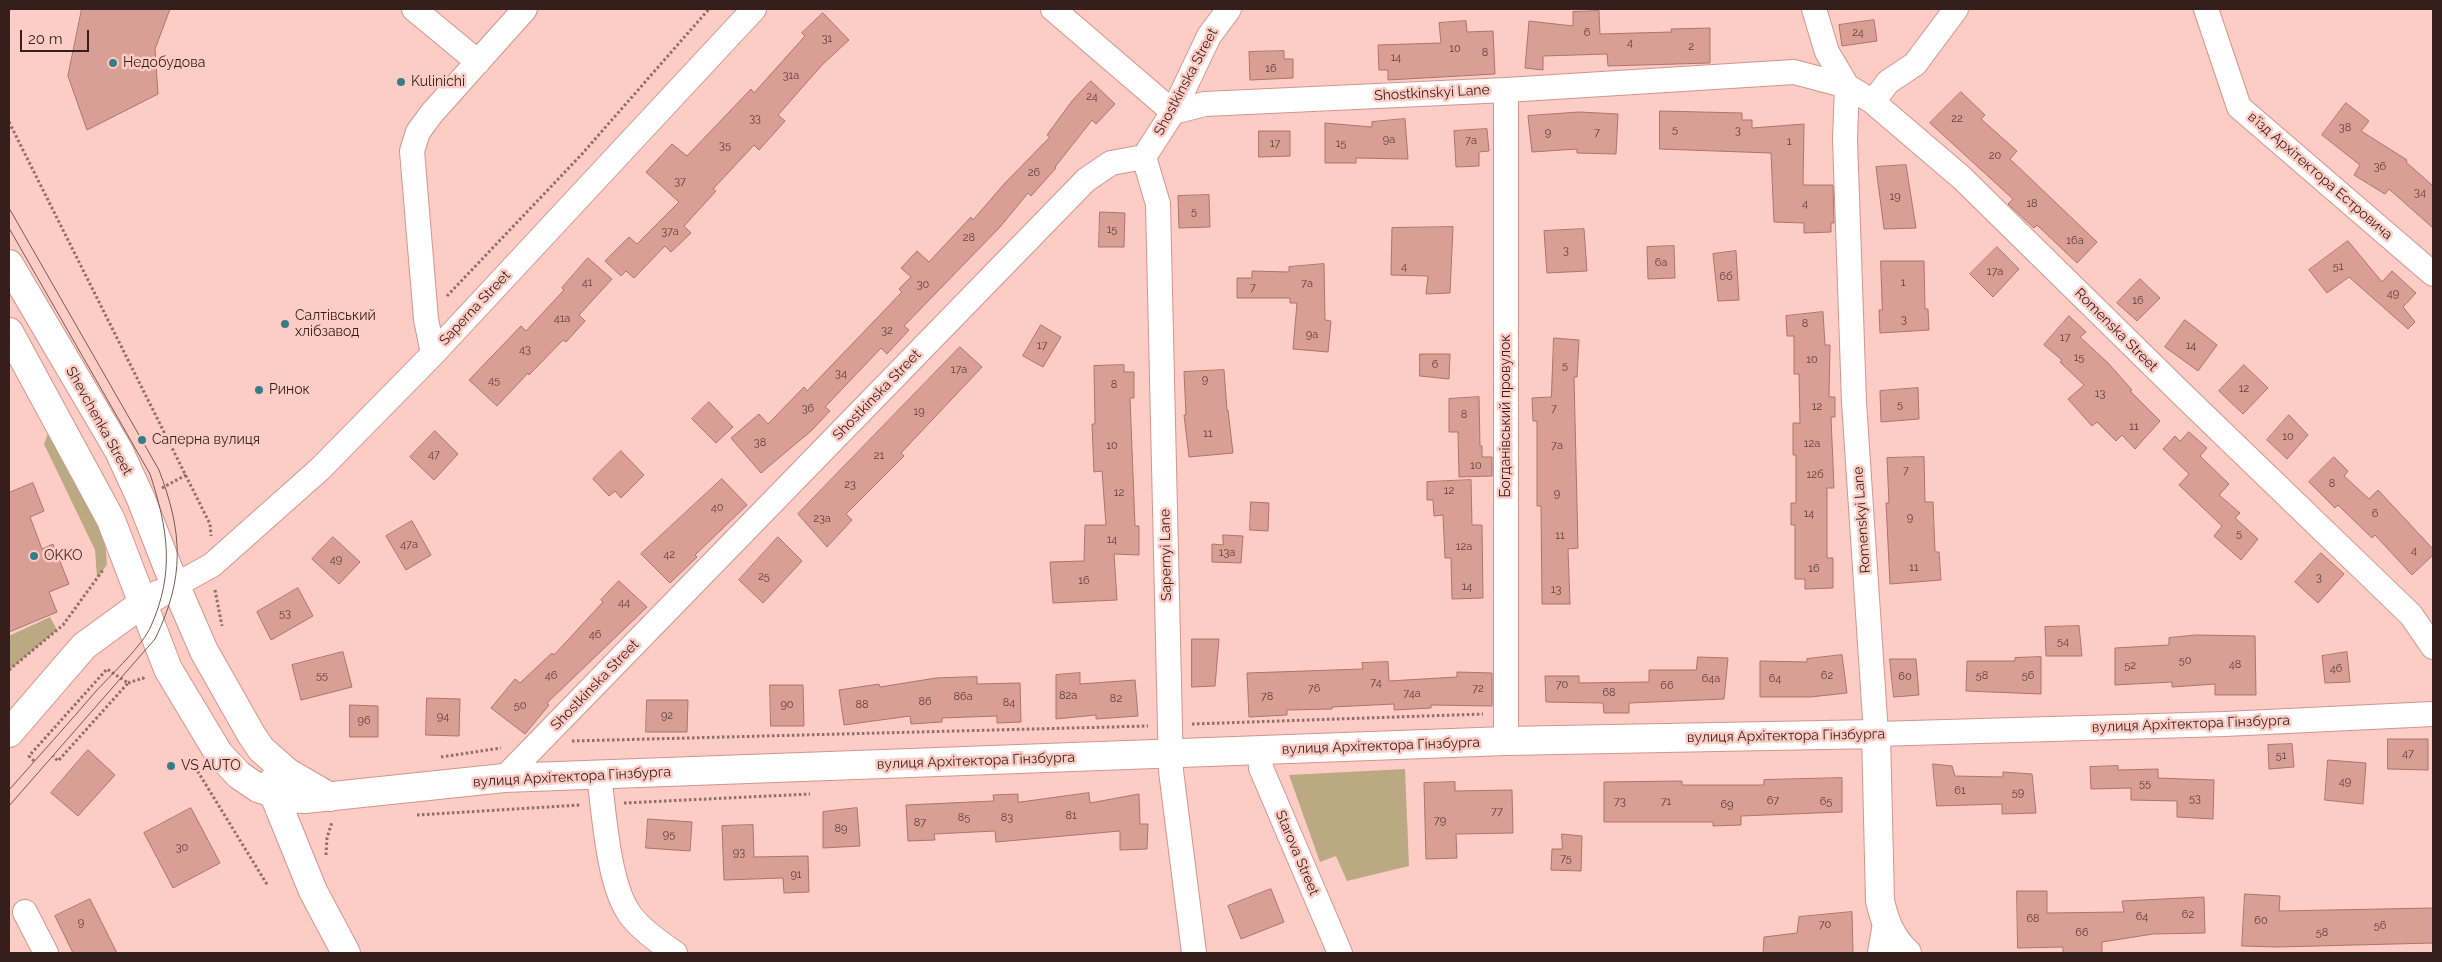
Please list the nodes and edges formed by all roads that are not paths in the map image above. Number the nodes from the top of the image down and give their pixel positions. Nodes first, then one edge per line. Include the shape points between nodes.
1 (414, 9) edge
2 (525, 9) edge
3 (754, 9) edge
4 (1053, 9) edge
5 (1230, 9) edge
6 (1814, 9) edge
7 (1956, 9) edge
8 (2206, 9) edge
9 (478, 62) junction
10 (1847, 86) junction
11 (1506, 90) junction
12 (1873, 102) junction
13 (1173, 112) junction
14 (1144, 157) junction
15 (9, 264) edge
16 (2433, 274) edge
17 (9, 332) edge
18 (433, 354) junction
19 (176, 585) junction
20 (142, 603) junction
21 (2433, 647) edge
22 (2433, 714) edge
23 (9, 733) edge
24 (1876, 734) junction
25 (1506, 741) junction
26 (1260, 751) junction
27 (1171, 753) junction
28 (271, 759) junction
29 (599, 775) junction
30 (504, 778) junction
31 (274, 795) junction
32 (331, 808) junction
33 (25, 912) dead end
34 (1885, 923) junction
35 (46, 953) edge
36 (346, 953) edge
37 (675, 953) edge
38 (1194, 953) edge
39 (1340, 953) edge
40 (1880, 953) edge
41 (1907, 953) edge

1 - 9 street
2 - 9 street
3 - 18 street, Saperna Street
4 - 13 street
5 - 13 street, Shostkinska Street via 1209,36
6 - 10 street, Romenska Street via 1827,52
7 - 12 street via 1915,64 1888,82
8 - 16 street, в’їзд Архітектора Естровича via 2239,107
9 - 18 street via 418,132 412,150 426,319
10 - 11 street, Shostkinskyi Lane via 1794,72
10 - 12 street, Romenska Street
10 - 24 street, Romenskyi Lane via 1845,138 1854,402
11 - 13 street, Shostkinskyi Lane via 1206,104
11 - 25 street, Богданівський провулок
12 - 21 street, Romenska Street via 1962,178 2411,615
13 - 14 street, Shostkinska Street
14 - 27 street, Sapernyi Lane via 1158,204
14 - 30 street, Shostkinska Street via 1111,163 1086,180
15 - 19 main road, Shevchenka Street via 119,452 142,499
17 - 20 main road via 111,520
18 - 19 street, Saperna Street via 320,469 212,565
19 - 20 main road
19 - 28 main road, Shevchenka Street via 217,676 250,734
20 - 23 main road via 84,646
20 - 31 main road via 168,669 219,754 239,775
22 - 24 street, вулиця Архітектора Гінзбурга via 2225,724
24 - 25 main road, вулиця Архітектора Гінзбурга
24 - 34 main road, Romenskyi Lane via 1880,901
25 - 26 main road, вулиця Архітектора Гінзбурга
26 - 27 main road, вулиця Архітектора Гінзбурга
26 - 39 street, Starova Street via 1261,768
27 - 29 main road, вулиця Архітектора Гінзбурга
27 - 38 street, Sapernyi Lane
28 - 31 main road
28 - 32 main road, Shevchenka Street
29 - 30 main road, вулиця Архітектора Гінзбурга
29 - 37 street via 612,871 627,910
30 - 32 main road, вулиця Архітектора Гінзбурга
31 - 32 main road, вулиця Архітектора Гінзбурга via 304,799
31 - 36 main road via 313,891
33 - 35 street
34 - 40 street, Romenskyi Lane
34 - 41 main road

